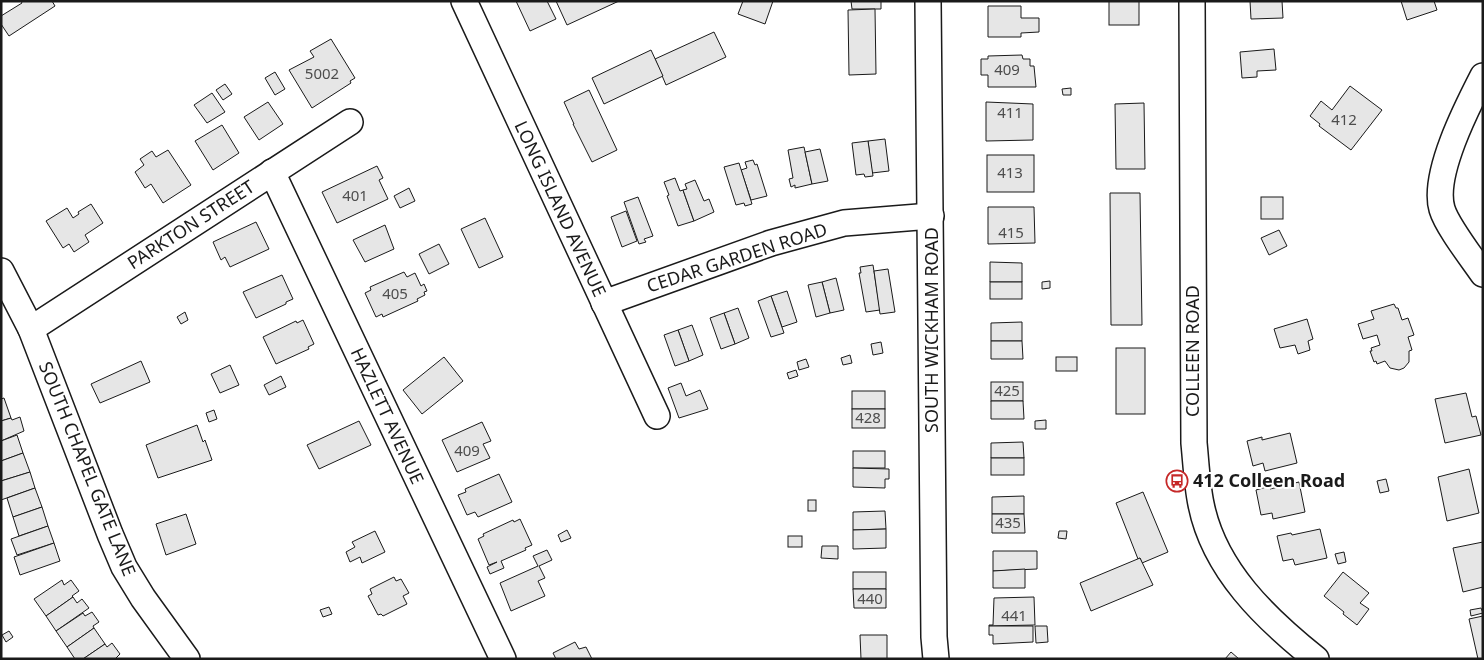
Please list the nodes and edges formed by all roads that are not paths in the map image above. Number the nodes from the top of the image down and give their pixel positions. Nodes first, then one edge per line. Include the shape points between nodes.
1 (464, 1) edge
2 (928, 1) edge
3 (1192, 1) edge
4 (1483, 76) edge
5 (350, 122) dead end
6 (272, 172) junction
7 (931, 216) junction
8 (1, 271) edge
9 (1483, 274) edge
10 (604, 303) junction
11 (31, 328) junction
12 (657, 416) dead end
13 (186, 659) edge
14 (503, 659) edge
15 (936, 659) edge
16 (1316, 659) edge

1 - 10 street, LONG ISLAND AVENUE
2 - 7 street, SOUTH WICKHAM ROAD
3 - 16 street, COLLEEN ROAD via 1194,443 1201,505 1215,545 1237,582 1267,617
4 - 9 street via 1463,115 1440,190 1442,209
5 - 6 street, PARKTON STREET
6 - 11 street, PARKTON STREET
6 - 14 street, HAZLETT AVENUE
7 - 10 street, CEDAR GARDEN ROAD via 844,223 780,240
7 - 15 street, SOUTH WICKHAM ROAD
8 - 11 street, SOUTH CHAPEL GATE LANE
10 - 12 street, LONG ISLAND AVENUE
11 - 13 street, SOUTH CHAPEL GATE LANE via 124,567

